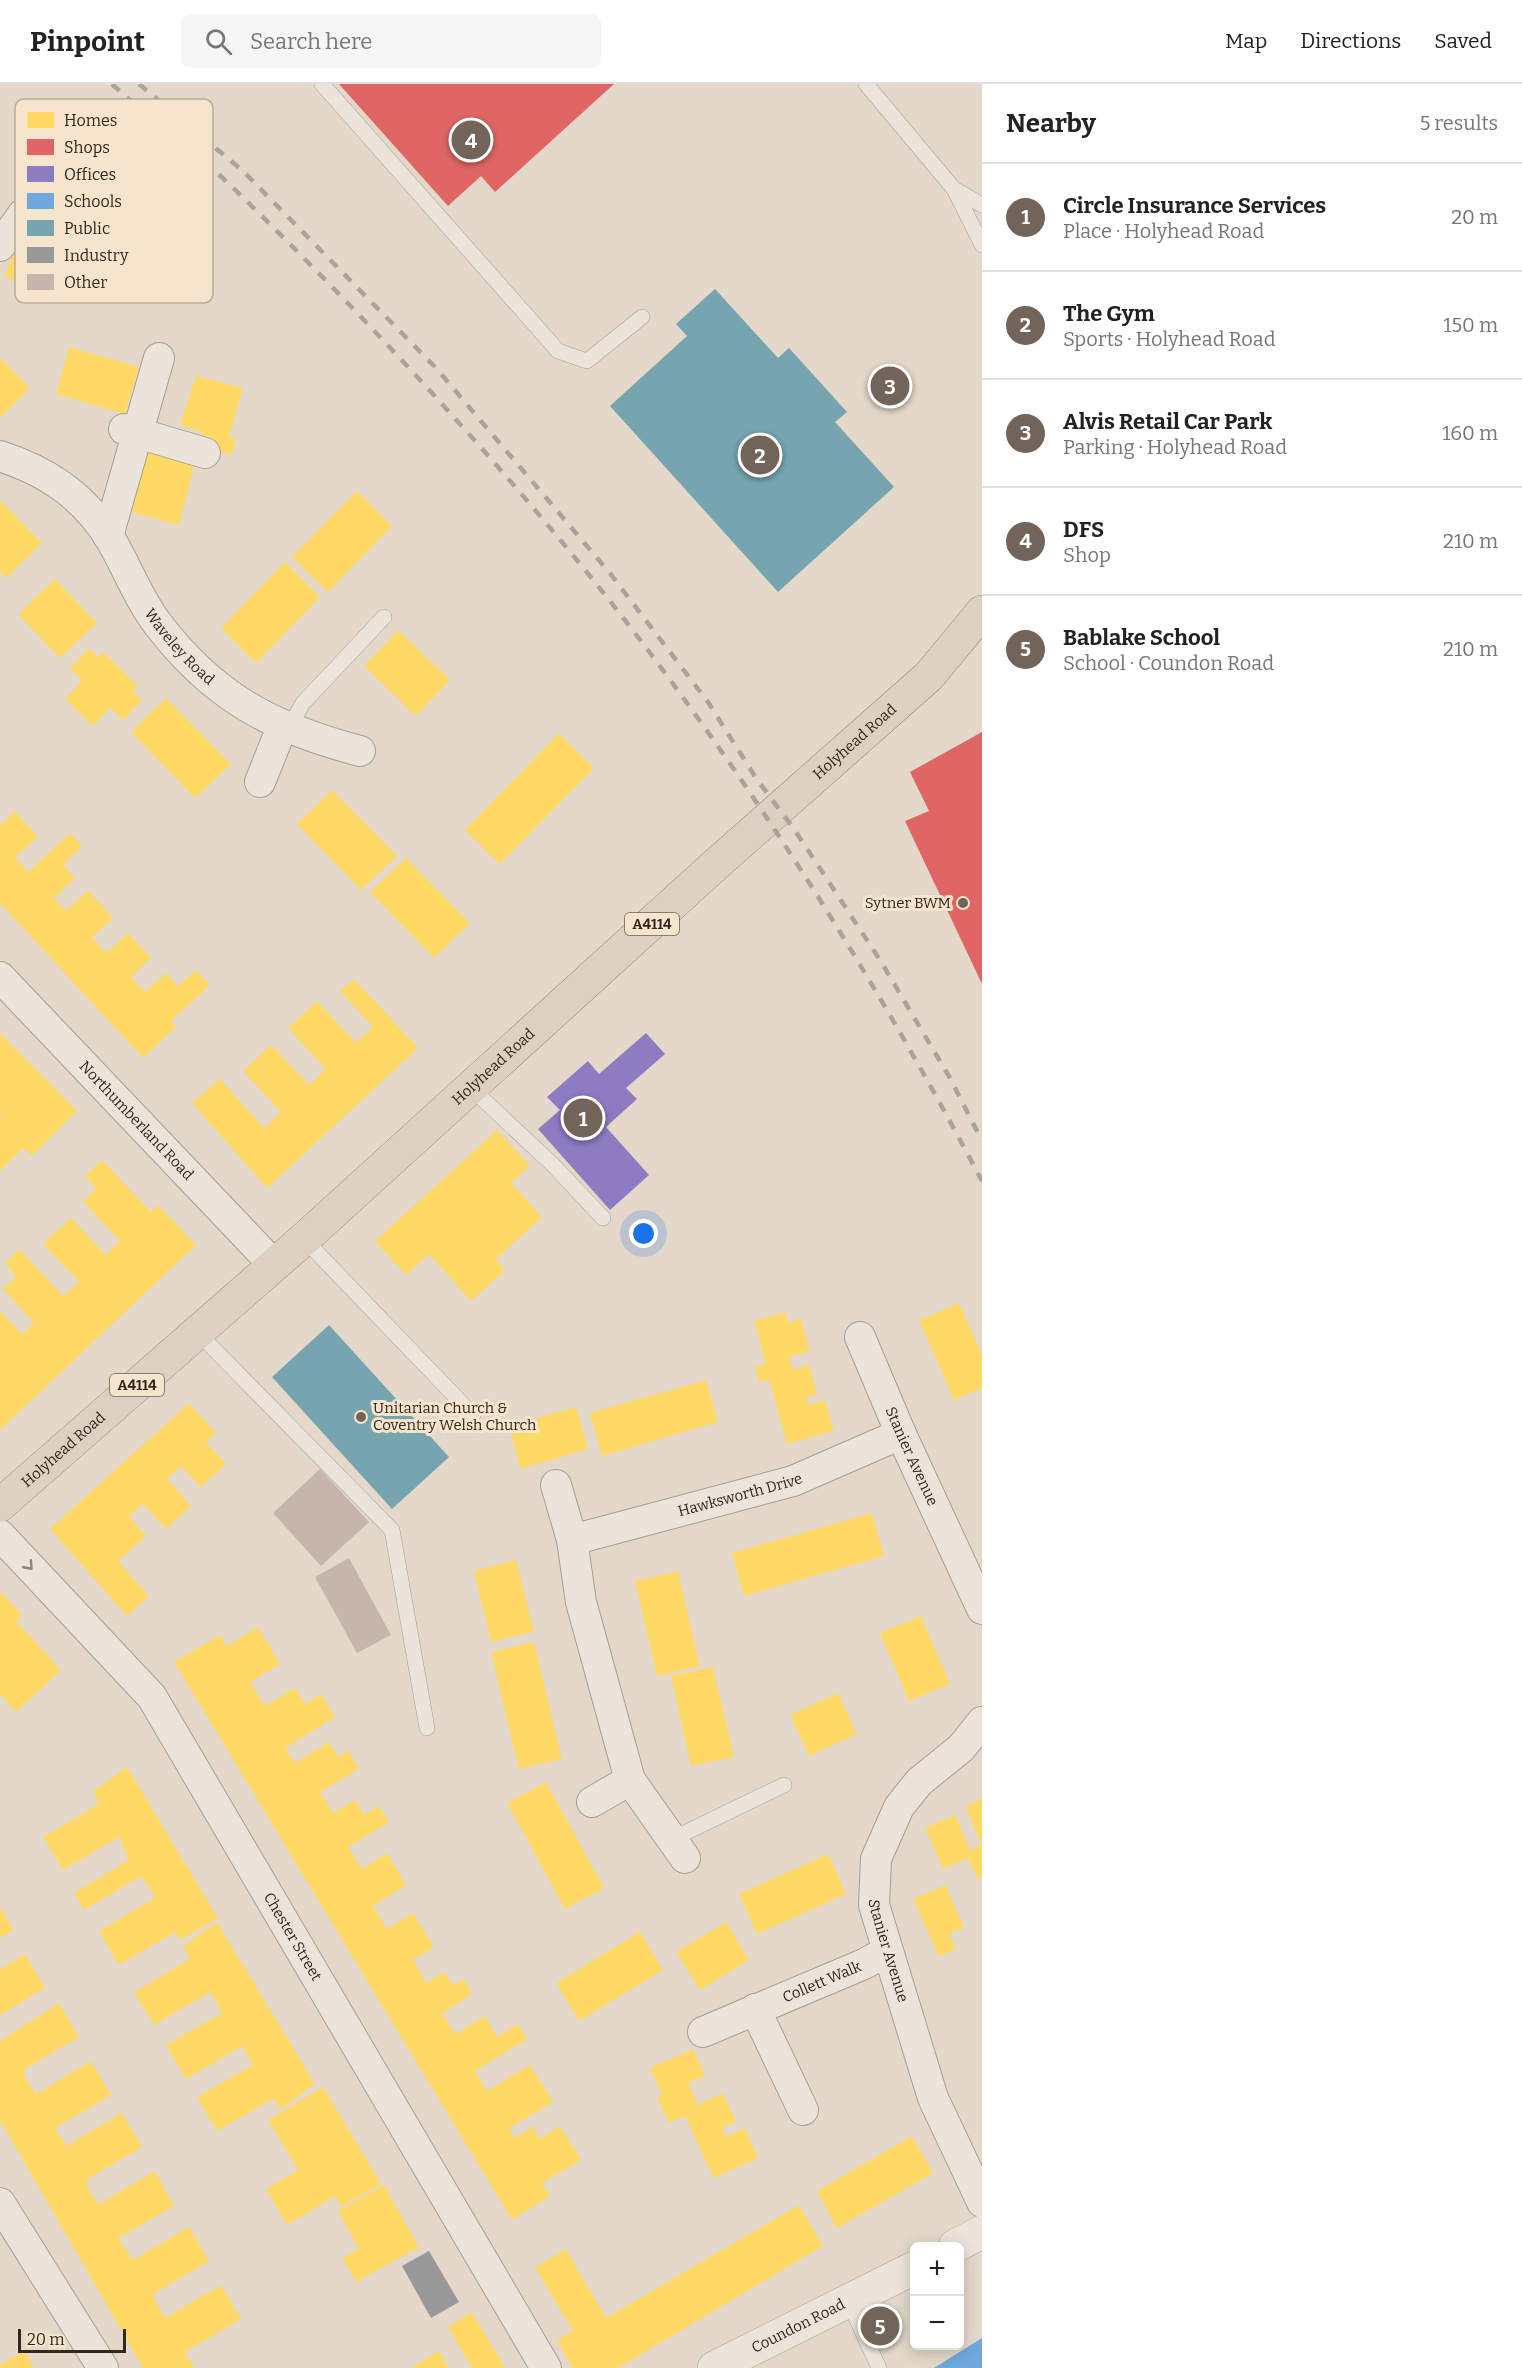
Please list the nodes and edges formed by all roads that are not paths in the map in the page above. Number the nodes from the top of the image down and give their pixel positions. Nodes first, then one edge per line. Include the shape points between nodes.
1 (322, 84) edge
2 (866, 84) edge
3 (954, 189) junction
4 (982, 205) edge
5 (15, 225) edge
6 (982, 245) edge
7 (0, 246) edge
8 (642, 316) dead end
9 (159, 358) dead end
10 (131, 431) junction
11 (205, 453) dead end
12 (0, 456) edge
13 (108, 536) junction
14 (980, 612) edge
15 (384, 617) dead end
16 (285, 728) junction
17 (360, 752) dead end
18 (260, 782) dead end
19 (0, 977) edge
20 (471, 1088) junction
21 (603, 1218) dead end
22 (304, 1239) junction
23 (274, 1265) junction
24 (198, 1333) junction
25 (860, 1336) dead end
26 (473, 1414) dead end
27 (901, 1434) junction
28 (556, 1485) dead end
29 (0, 1505) edge
30 (0, 1535) edge
31 (572, 1540) junction
32 (982, 1609) edge
33 (982, 1722) edge
34 (427, 1728) dead end
35 (630, 1780) junction
36 (784, 1785) dead end
37 (592, 1802) dead end
38 (678, 1848) joint
39 (886, 1952) junction
40 (755, 2009) junction
41 (703, 2032) dead end
42 (804, 2110) dead end
43 (982, 2202) edge
44 (0, 2203) edge
45 (982, 2232) edge
46 (964, 2242) edge
47 (910, 2271) edge
48 (849, 2302) junction
49 (103, 2368) edge
50 (546, 2368) edge
51 (714, 2368) edge
52 (879, 2368) edge

1 - 8 lane via 558,351 587,361
2 - 3 lane
3 - 4 lane
3 - 6 lane
5 - 7 street
9 - 10 street
10 - 11 street
10 - 13 street
12 - 13 street, Waveley Road via 68,489
13 - 16 street, Waveley Road via 135,591 180,651 204,676 241,704
14 - 20 highway, Holyhead Road / A4114 via 929,676
15 - 16 lane via 303,703
16 - 17 street, Waveley Road
16 - 18 street
19 - 23 street, Northumberland Road
20 - 21 lane
20 - 22 highway, Holyhead Road / A4114
22 - 23 highway, Holyhead Road / A4114
22 - 26 lane
23 - 24 highway, Holyhead Road / A4114
24 - 29 highway, Holyhead Road / A4114
24 - 34 lane via 392,1530
25 - 27 street, Stanier Avenue
27 - 31 street, Hawksworth Drive via 793,1481
27 - 32 street, Stanier Avenue
28 - 31 street
30 -> 50 street, Chester Street via 152,1697
31 - 35 street via 581,1602
33 - 39 street, Stanier Avenue via 961,1748 919,1782 888,1829 876,1859 874,1905
35 - 37 street
35 - 38 street
36 - 38 lane
39 - 40 street, Collett Walk
39 - 43 street, Stanier Avenue via 933,2098
40 - 41 street, Collett Walk
40 - 42 street
44 - 49 street
45 - 46 street
47 - 48 street, Coundon Road
48 - 51 street, Coundon Road
48 - 52 lane

